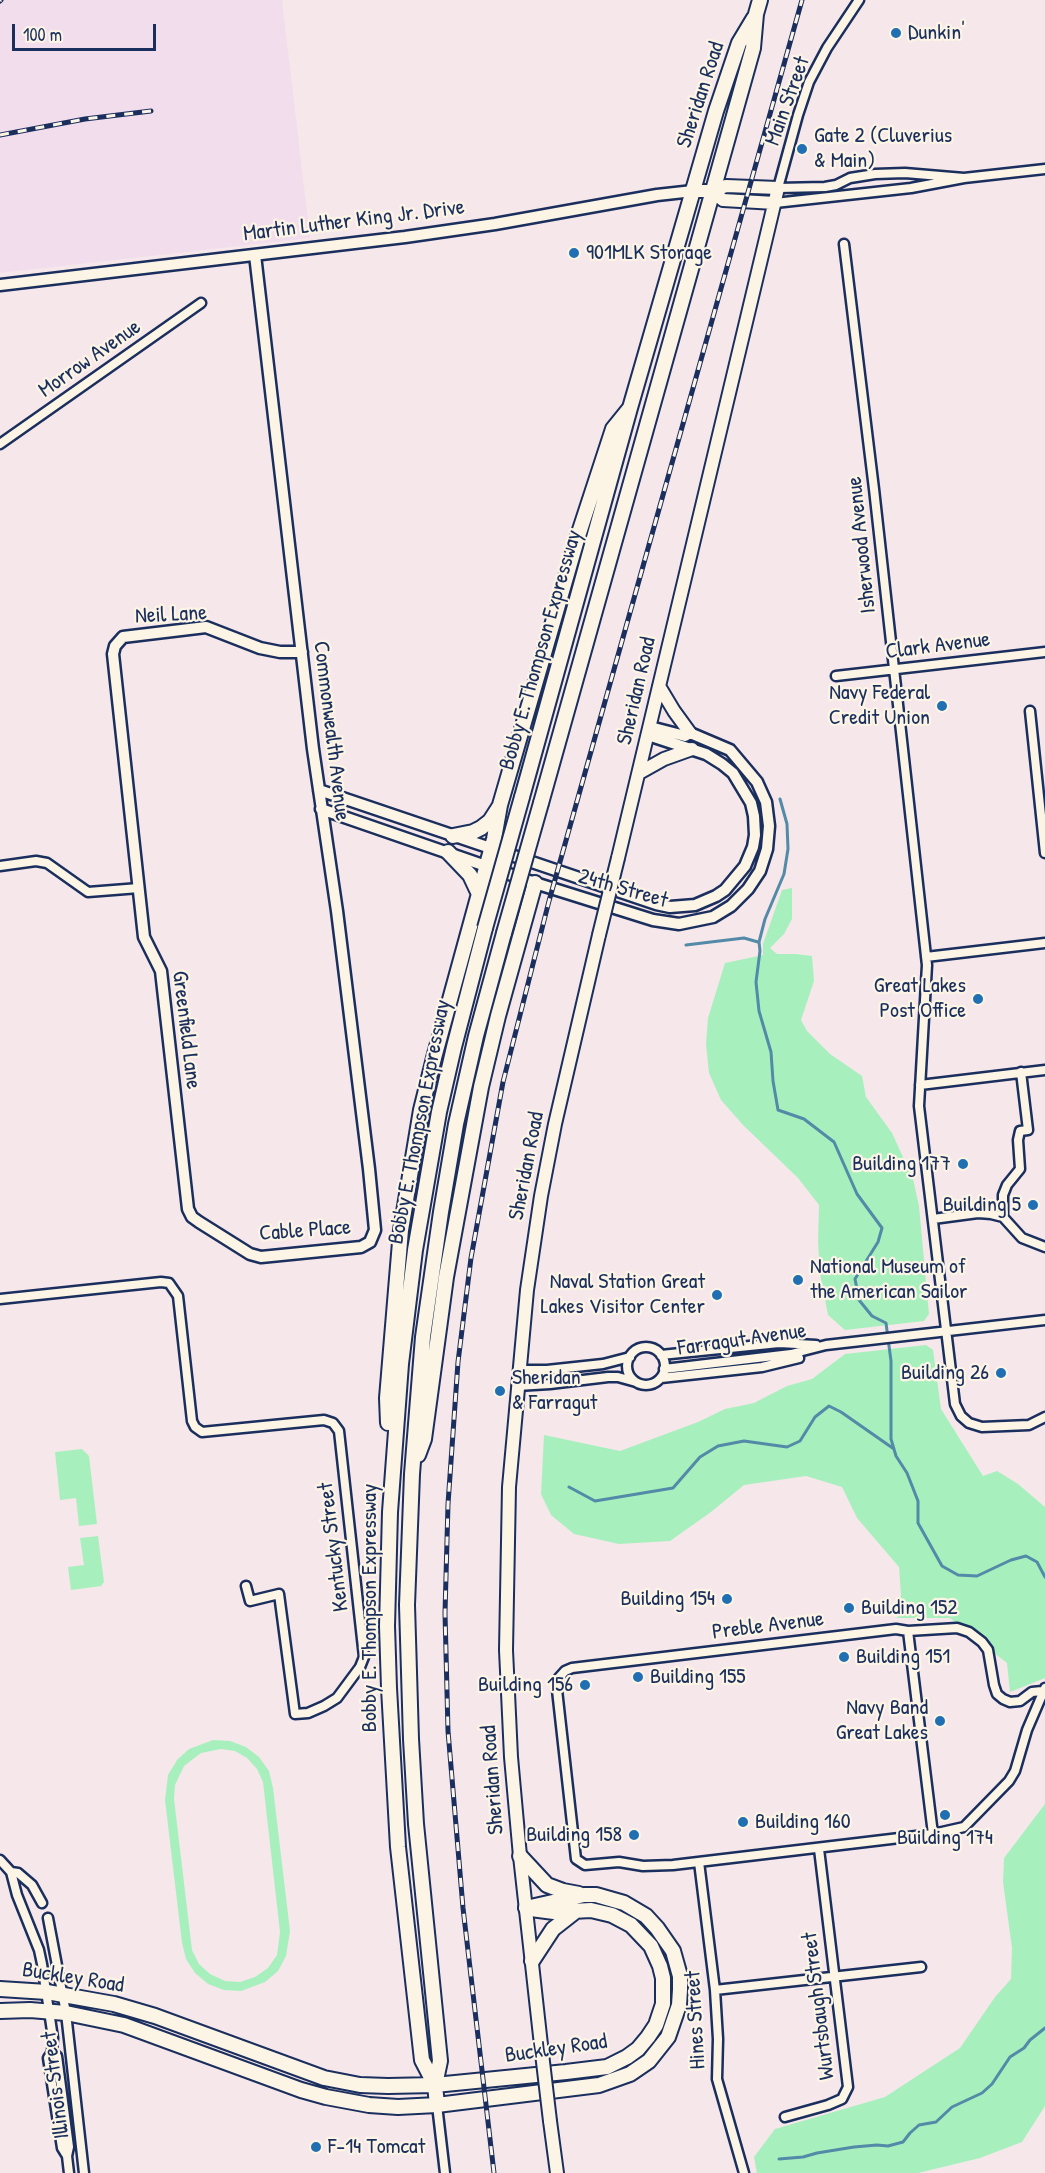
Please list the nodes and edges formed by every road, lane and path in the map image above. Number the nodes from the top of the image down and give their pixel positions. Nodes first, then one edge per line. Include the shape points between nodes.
1 (760, 0) edge
2 (859, 0) edge
3 (756, 14) junction
4 (1045, 169) edge
5 (964, 178) junction
6 (778, 188) junction
7 (693, 191) junction
8 (712, 191) junction
9 (775, 203) junction
10 (844, 244) dead end
11 (255, 255) junction
12 (0, 285) edge
13 (201, 303) dead end
14 (630, 408) junction
15 (0, 444) edge
16 (302, 652) junction
17 (1045, 652) edge
18 (894, 670) junction
19 (836, 676) dead end
20 (116, 681) joint
21 (659, 686) junction
22 (1030, 711) dead end
23 (649, 731) junction
24 (690, 732) junction
25 (692, 749) junction
26 (639, 773) junction
27 (319, 790) junction
28 (500, 805) junction
29 (321, 809) junction
30 (453, 836) junction
31 (491, 849) junction
32 (448, 852) junction
33 (1045, 853) edge
34 (486, 865) junction
35 (0, 866) edge
36 (535, 883) junction
37 (139, 888) junction
38 (478, 892) junction
39 (1045, 944) edge
40 (926, 957) junction
41 (1045, 1070) edge
42 (1021, 1072) junction
43 (920, 1085) junction
44 (374, 1211) joint
45 (1003, 1217) junction
46 (933, 1219) junction
47 (214, 1232) joint
48 (1045, 1247) edge
49 (0, 1299) edge
50 (1045, 1320) edge
51 (946, 1331) junction
52 (826, 1345) junction
53 (661, 1355) junction
54 (630, 1357) junction
55 (664, 1369) junction
56 (519, 1370) junction
57 (660, 1378) junction
58 (636, 1382) junction
59 (517, 1386) junction
60 (1045, 1417) edge
61 (412, 1474) junction
62 (391, 1486) junction
63 (246, 1586) dead end
64 (908, 1631) junction
65 (1044, 1689) edge
66 (933, 1834) junction
67 (819, 1849) junction
68 (520, 1856) junction
69 (0, 1860) edge
70 (699, 1862) junction
71 (10, 1872) junction
72 (584, 1895) junction
73 (42, 1903) dead end
74 (526, 1908) junction
75 (578, 1910) junction
76 (48, 1918) dead end
77 (532, 1961) junction
78 (921, 1967) dead end
79 (833, 1976) junction
80 (0, 1989) edge
81 (715, 1990) junction
82 (47, 1992) junction
83 (62, 1994) junction
84 (0, 2011) edge
85 (50, 2011) junction
86 (66, 2013) junction
87 (435, 2085) junction
88 (437, 2105) junction
89 (785, 2117) dead end
90 (69, 2173) edge
91 (84, 2173) edge
92 (445, 2173) edge
93 (557, 2173) edge
94 (744, 2173) edge

1 - 3 highway, Sheridan Road
2 - 6 street, Main Street via 809,82
3 - 7 highway, Sheridan Road via 739,43
3 - 8 highway, Sheridan Road via 753,48
4 - 5 street
5 - 6 street via 874,174 836,185
5 - 9 street
6 - 8 main road, Martin Luther King Jr. Drive via 726,186
6 - 9 main road, Sheridan Road
7 - 8 main road, Martin Luther King Jr. Drive
7 - 11 street, Martin Luther King Jr. Drive via 472,227
7 - 14 highway, Bobby E. Thompson Expressway
8 - 9 main road, Martin Luther King Jr. Drive via 723,200
8 - 61 highway, Bobby E. Thompson Expressway, bridge via 504,933 456,1124 423,1337
9 - 21 main road, Sheridan Road
10 - 18 street, Isherwood Avenue
11 - 12 street, Martin Luther King Jr. Drive
11 - 16 street, Commonwealth Avenue
13 - 15 street, Morrow Avenue
14 - 28 highway via 613,429
14 - 62 highway, Bobby E. Thompson Expressway, bridge via 453,1047 423,1197 402,1353
16 - 20 street, Neil Lane via 260,648 206,627 129,636 118,641 113,650
16 - 27 street, Commonwealth Avenue
17 - 18 street, Clark Avenue
18 - 19 street, Clark Avenue
18 - 40 street, Isherwood Avenue
20 - 37 street, Greenfield Lane
21 - 23 main road, Sheridan Road
21 - 24 main road
22 - 33 street
23 - 24 street, 24th Street via 685,736
23 - 25 street, 24th Street
23 - 26 main road, Sheridan Road
24 - 36 street, 24th Street via 730,750 757,782 766,802 767,849 748,890 713,917 669,923
25 - 26 main road
25 - 31 street, 24th Street via 733,773 754,816 753,848 745,866 716,896 684,907 656,904
26 - 56 main road, Sheridan Road, bridge via 555,1124 527,1290
27 - 29 street, Commonwealth Avenue
27 - 30 street, 24th Street
28 - 30 highway via 481,828
28 - 31 highway
29 - 32 street, 24th Street
29 - 44 street, Commonwealth Avenue
30 - 31 street, 24th Street
31 - 34 highway
32 - 34 street, 24th Street
32 - 38 highway via 470,875
34 - 36 street, 24th Street
34 - 38 highway
35 - 37 street via 47,863 88,892
36 - 61 highway via 481,1087 446,1277 424,1439
37 - 47 street, Greenfield Lane via 144,937 161,971 188,1209 192,1217
38 - 62 highway via 422,1110 401,1230 387,1398
39 - 40 street
40 - 43 street, Isherwood Avenue
41 - 42 street
42 - 43 street
42 - 45 street via 1028,1130 1020,1131 1020,1169 1003,1195
43 - 46 street, Isherwood Avenue via 919,1106
44 - 47 street, Cable Place via 373,1237 362,1247 261,1257
45 - 46 street via 978,1213
45 - 48 street via 1022,1238
46 - 51 street, Isherwood Avenue
49 - 63 street, Kentucky Street via 169,1283 178,1296 195,1427 202,1432 324,1420 333,1423 339,1431 364,1657 336,1698 308,1713 295,1714 279,1594 250,1601
50 - 51 street, Farragut Avenue
51 - 52 street, Farragut Avenue
51 - 60 street, Isherwood Avenue via 955,1404 969,1423 997,1427 1029,1425
52 - 53 street, Farragut Avenue via 779,1343
52 - 55 street, Farragut Avenue via 791,1354
52 - 57 street, Farragut Avenue via 802,1357 762,1367
53 - 54 street via 647,1348
53 - 55 street
54 - 56 street via 547,1371
54 - 58 street via 628,1370
55 - 57 street
56 - 59 main road, Sheridan Road
57 - 58 street via 650,1384
58 - 59 street via 608,1377
59 - 68 main road, Sheridan Road via 509,1487 506,1650
61 - 87 highway, Bobby E. Thompson Expressway via 409,1700 416,1824 440,2061
62 - 87 highway, Bobby E. Thompson Expressway via 387,1626 390,1739 422,2060
64 - 65 street, Preble Avenue via 945,1627 969,1632 988,1650 994,1685 998,1694 1010,1702
64 - 66 street
64 - 70 street, Preble Avenue via 894,1629 565,1671 556,1681 576,1859 585,1865
65 - 66 street via 1009,1781 964,1827
66 - 67 street
67 - 70 street
67 - 79 street, Wurtsbaugh Street
68 - 72 highway via 547,1885
68 - 74 main road, Sheridan Road
69 - 71 street
70 - 81 street, Hines Street
71 - 73 street via 32,1885
71 - 82 street, Illinois Street via 39,1950
72 - 74 highway, Buckley Road
72 - 88 highway, Buckley Road via 611,1898 636,1910 666,1939 680,1976 679,2005 668,2037 649,2061 617,2080
74 - 75 highway, Buckley Road
74 - 77 main road, Sheridan Road
75 - 77 highway via 553,1929
75 - 87 highway, Buckley Road via 621,1919 651,1946 664,1990 660,2014 648,2037 633,2053 607,2067
76 - 83 street, Illinois Street
77 - 93 main road, Sheridan Road, bridge
78 - 79 street
79 - 81 street
79 - 89 street, Wurtsbaugh Street via 848,2087 842,2099
80 - 82 highway, Buckley Road
81 - 94 street, Hines Street via 717,2079
82 - 83 highway, Buckley Road
82 - 85 street, Illinois Street
83 - 86 street, Illinois Street
83 - 87 highway, Buckley Road via 155,2016 336,2081 377,2086
84 - 85 highway, Buckley Road
85 - 86 highway, Buckley Road
85 - 90 street, Illinois Street via 52,2052 48,2058
86 - 88 highway, Buckley Road via 137,2029 326,2097 369,2105
86 - 91 street, Illinois Street
87 - 88 highway, Bobby E. Thompson Expressway
88 - 92 street

